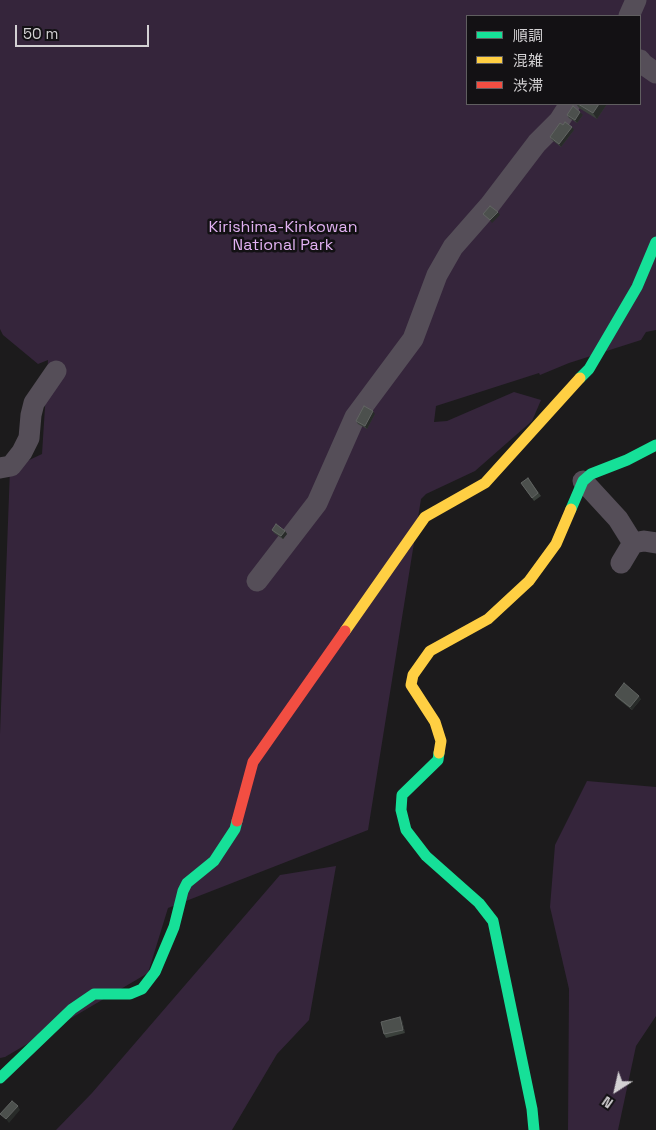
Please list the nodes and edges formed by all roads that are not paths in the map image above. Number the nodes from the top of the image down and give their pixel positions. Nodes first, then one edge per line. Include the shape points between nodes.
1 (636, 0) edge
2 (630, 15) edge
3 (641, 62) edge
4 (656, 73) edge
5 (569, 105) edge
6 (656, 242) edge
7 (56, 371) dead end
8 (656, 445) edge
9 (0, 468) edge
10 (583, 481) junction
11 (633, 543) junction
12 (656, 543) edge
13 (621, 563) dead end
14 (257, 581) dead end
15 (0, 1078) edge
16 (534, 1130) edge

1 - 2 street
3 - 4 street
5 - 14 street via 453,247 436,276 414,339 355,417 317,503
6 - 15 street via 638,287 589,369 485,483 425,518 253,762 235,829 214,861 187,883 156,972 142,989 130,994 94,994 79,1004
7 - 9 street via 34,403 29,438 22,452 11,466
8 - 10 street via 591,474
10 - 11 street via 618,520
10 - 16 street via 556,544 529,581 488,619 430,651 413,675 411,685 435,722 441,740 438,760 402,794 401,810 406,830 426,856 479,903 492,921
11 - 12 street
11 - 13 street

